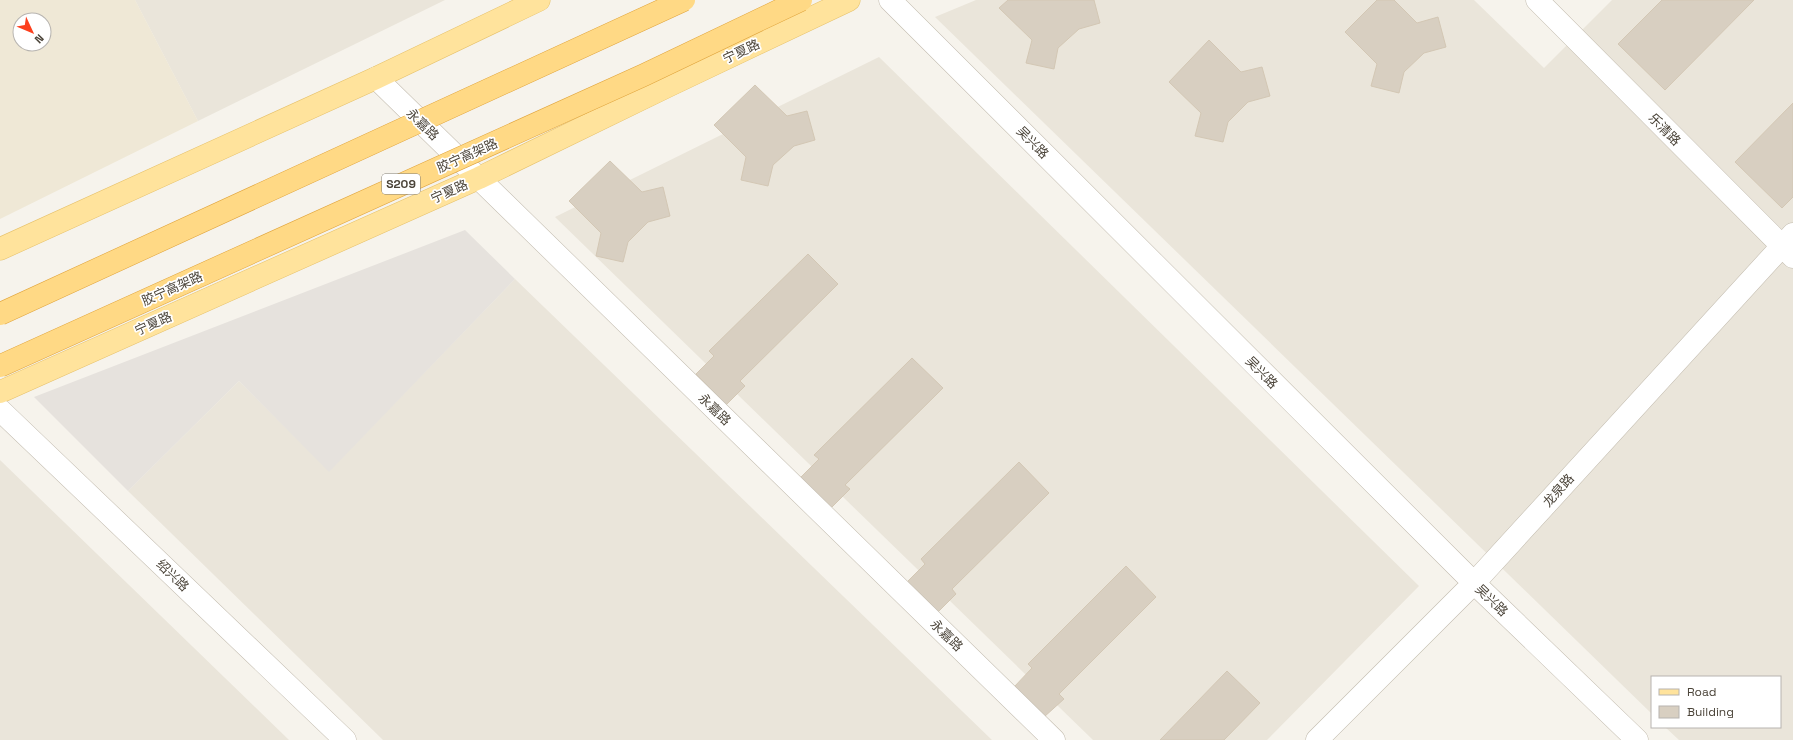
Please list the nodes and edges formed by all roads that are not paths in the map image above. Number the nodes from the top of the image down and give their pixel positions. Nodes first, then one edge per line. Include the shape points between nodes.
1 (539, 0) edge
2 (684, 0) edge
3 (801, 0) edge
4 (849, 0) edge
5 (890, 0) edge
6 (1536, 0) edge
7 (376, 78) junction
8 (479, 178) junction
9 (1789, 246) edge
10 (0, 249) edge
11 (0, 314) edge
12 (0, 366) edge
13 (0, 392) edge
14 (0, 410) edge
15 (1474, 583) junction
16 (345, 740) edge
17 (1054, 740) edge
18 (1317, 740) edge
19 (1637, 740) edge

1 - 7 main road
2 - 11 highway, bridge
3 - 12 highway, 胶宁高架路 / S209, bridge via 644,75
4 - 8 main road, 宁夏路
5 - 15 street, 吴兴路
6 - 9 street, 乐清路
7 - 8 street, 永嘉路
7 - 10 main road
8 - 13 main road, 宁夏路
8 - 17 street, 永嘉路
9 - 15 street, 龙泉路
14 - 16 street, 绍兴路
15 - 18 street, 龙泉路
15 - 19 street, 吴兴路

